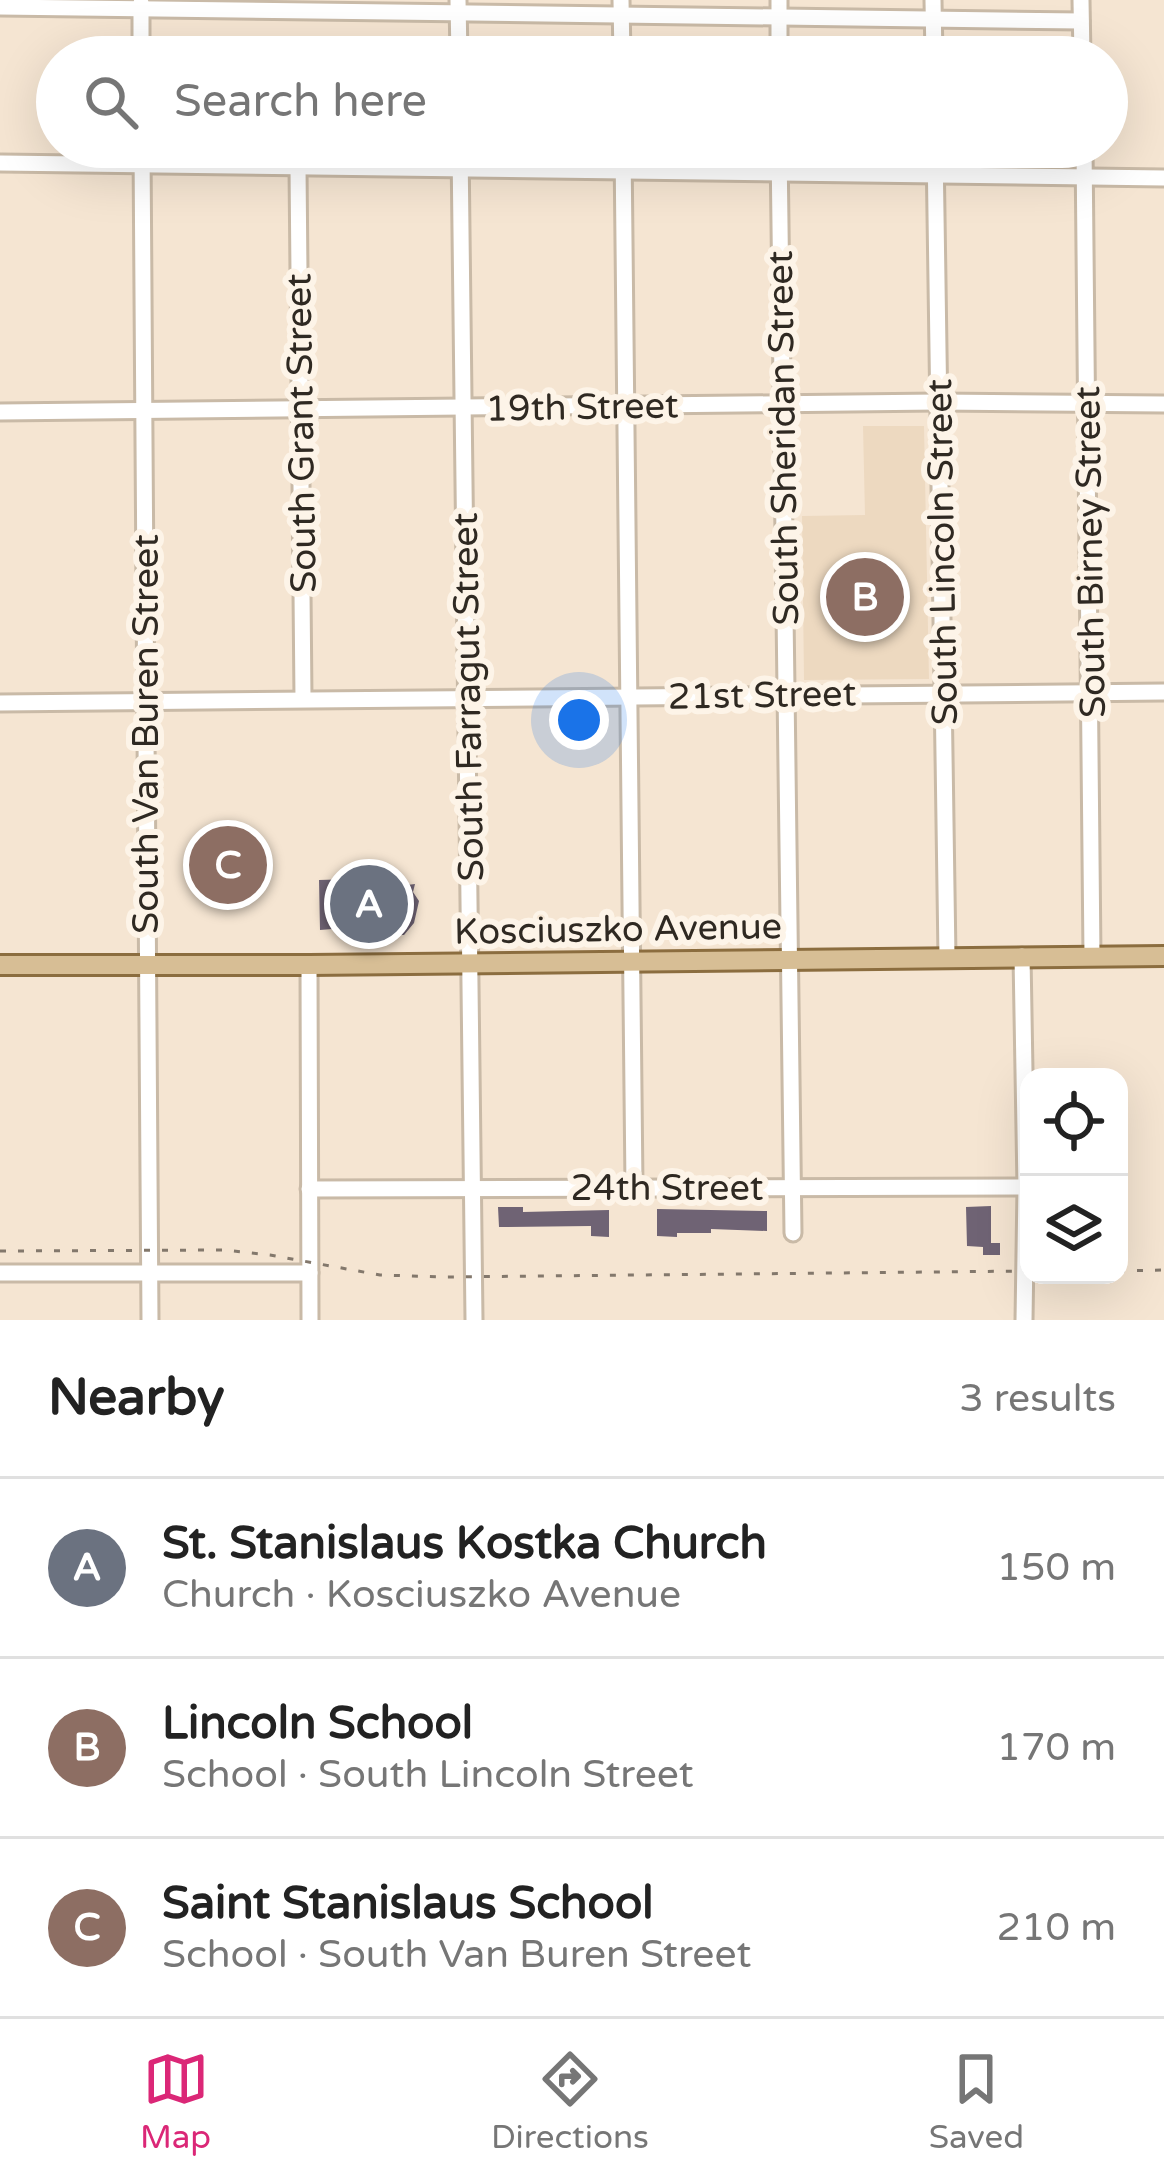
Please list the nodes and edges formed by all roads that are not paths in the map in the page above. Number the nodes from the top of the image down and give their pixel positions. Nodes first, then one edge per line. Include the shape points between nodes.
1 (933, 0) edge
2 (1081, 0) edge
3 (141, 4) edge
4 (458, 6) edge
5 (0, 7) edge
6 (621, 8) edge
7 (779, 8) edge
8 (933, 19) junction
9 (1081, 20) junction
10 (141, 36) edge
11 (459, 36) edge
12 (933, 36) edge
13 (1081, 36) edge
14 (36, 161) edge
15 (0, 163) edge
16 (141, 168) edge
17 (298, 168) edge
18 (379, 168) edge
19 (779, 168) edge
20 (935, 168) edge
21 (1084, 168) edge
22 (460, 169) junction
23 (623, 171) junction
24 (779, 173) junction
25 (935, 175) junction
26 (1084, 178) junction
27 (1164, 178) edge
28 (938, 402) junction
29 (1087, 402) junction
30 (782, 404) junction
31 (1164, 404) edge
32 (625, 406) junction
33 (463, 408) junction
34 (300, 409) junction
35 (143, 410) junction
36 (0, 412) edge
37 (943, 692) junction
38 (1090, 692) junction
39 (1164, 692) edge
40 (785, 694) junction
41 (629, 696) junction
42 (303, 698) junction
43 (467, 698) junction
44 (145, 701) junction
45 (0, 703) edge
46 (1022, 956) junction
47 (1092, 956) junction
48 (1164, 956) edge
49 (946, 957) junction
50 (789, 959) junction
51 (633, 960) junction
52 (472, 963) junction
53 (0, 965) edge
54 (146, 965) junction
55 (309, 965) junction
56 (1025, 1176) edge
57 (634, 1186) junction
58 (792, 1187) junction
59 (1020, 1187) edge
60 (308, 1189) junction
61 (473, 1189) junction
62 (793, 1233) dead end
63 (0, 1273) edge
64 (149, 1273) junction
65 (310, 1273) junction
66 (1024, 1284) edge
67 (150, 1320) edge
68 (310, 1320) edge
69 (474, 1320) edge
70 (1024, 1320) edge

1 - 8 street
2 - 9 street
3 - 4 street
3 - 5 street
3 - 10 street
4 - 6 street
4 - 11 street
6 - 7 street
7 - 8 street
8 - 9 street
8 - 12 street
9 - 13 street
14 - 15 street
16 - 35 street, South Van Buren Street
17 - 34 street, South Grant Street
18 - 22 street
19 - 24 street, South Sheridan Street
20 - 25 street, South Lincoln Street
21 - 26 street, South Birney Street
22 - 23 street
22 - 33 street, South Farragut Street
23 - 24 street
23 - 32 street
24 - 25 street
24 - 30 street, South Sheridan Street
25 - 26 street
25 - 28 street, South Lincoln Street
26 - 27 street
26 - 29 street, South Birney Street
28 - 29 street, 19th Street
28 - 30 street, 19th Street
28 - 37 street, South Lincoln Street
29 - 31 street, 19th Street
29 - 38 street, South Birney Street
30 - 32 street, 19th Street
30 - 40 street, South Sheridan Street
32 - 33 street, 19th Street
32 - 41 street
33 - 34 street, 19th Street
33 - 43 street, South Farragut Street
34 - 35 street, 19th Street
34 - 42 street, South Grant Street
35 - 36 street, 19th Street
35 - 44 street, South Van Buren Street
37 - 38 street, 21st Street
37 - 40 street, 21st Street
37 - 49 street, South Lincoln Street
38 - 39 street, 21st Street
38 - 47 street, South Birney Street
40 - 41 street, 21st Street
40 - 50 street, South Sheridan Street
41 - 43 street, 21st Street
41 - 51 street
42 - 43 street, 21st Street
42 - 44 street, 21st Street
43 - 52 street, South Farragut Street
44 - 45 street, 21st Street
44 - 54 street, South Van Buren Street
46 - 47 main road, Kosciuszko Avenue
46 - 49 main road, Kosciuszko Avenue
46 - 56 street
47 - 48 main road, Kosciuszko Avenue
49 - 50 main road, Kosciuszko Avenue
50 - 51 main road, Kosciuszko Avenue
50 - 58 street, South Sheridan Street
51 - 52 main road, Kosciuszko Avenue
51 - 57 street
52 - 55 main road, Kosciuszko Avenue
52 - 61 street, South Farragut Street
53 - 54 main road, Kosciuszko Avenue
54 - 55 main road, Kosciuszko Avenue
54 - 64 street, South Van Buren Street
55 - 60 street
57 - 58 street, 24th Street
57 - 61 street, 24th Street
58 - 59 street, 24th Street
58 - 62 street, South Sheridan Street
60 - 61 street, 24th Street
60 - 65 street
61 - 69 street, South Farragut Street
63 - 64 street
64 - 65 street
64 - 67 street, South Van Buren Street
65 - 68 street
66 - 70 street

